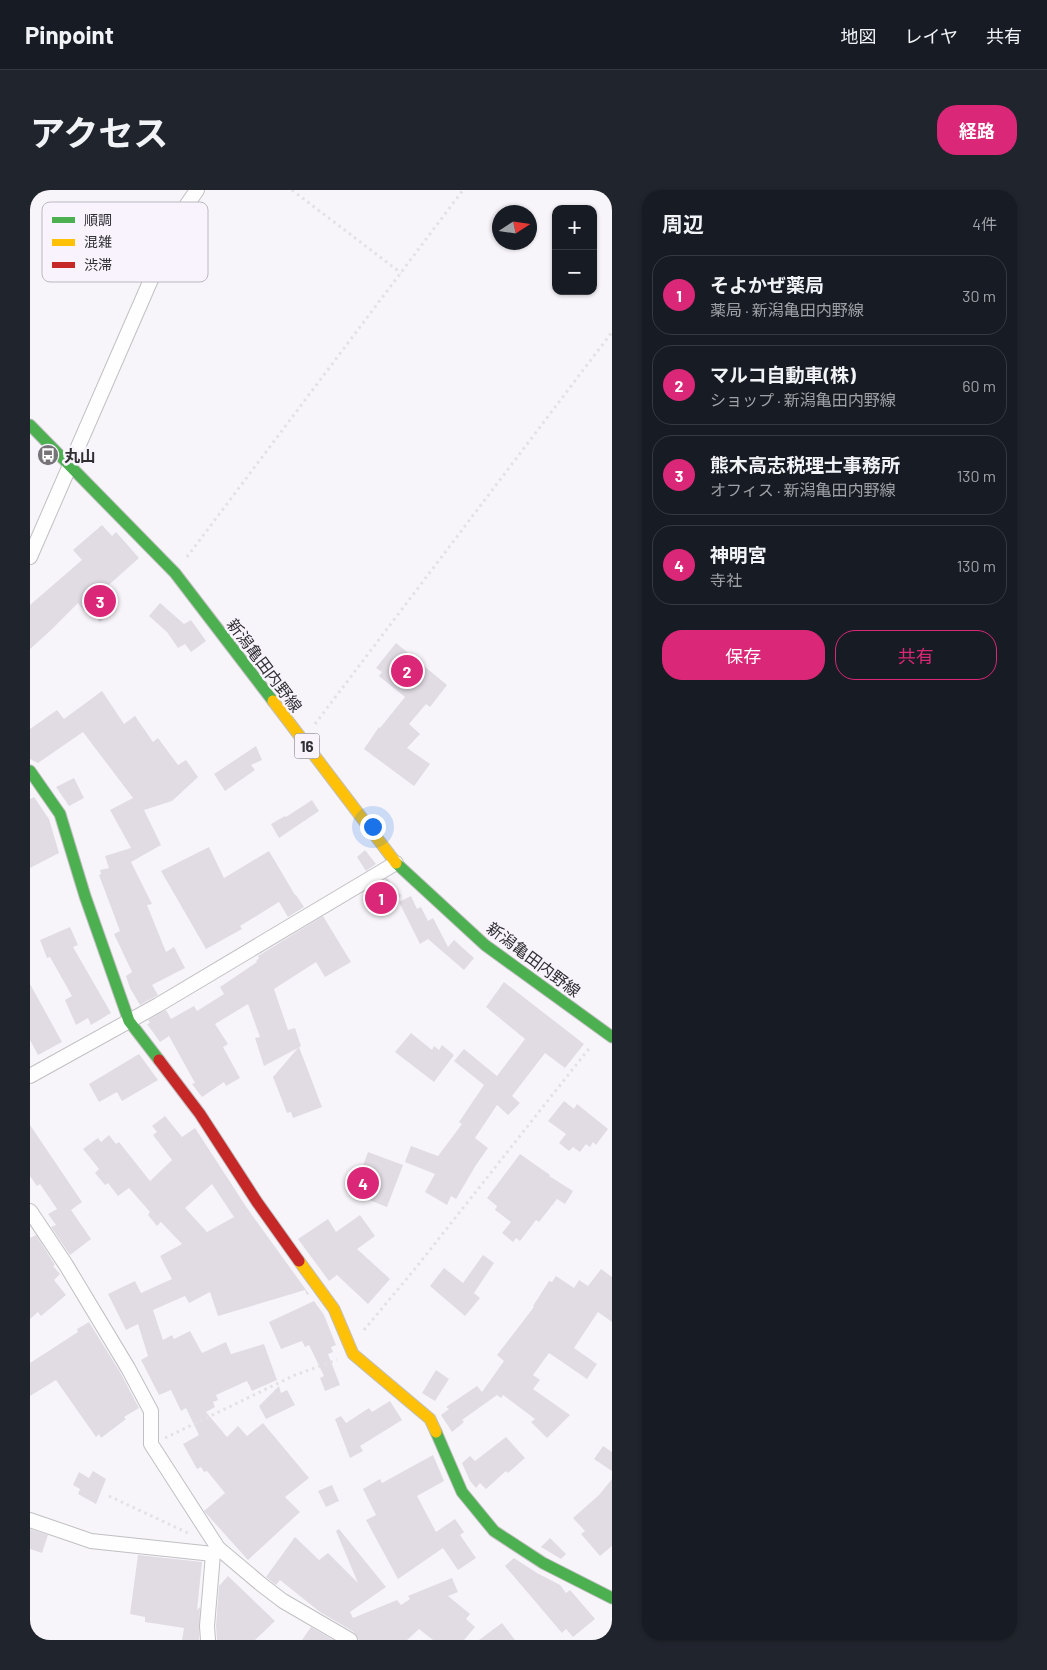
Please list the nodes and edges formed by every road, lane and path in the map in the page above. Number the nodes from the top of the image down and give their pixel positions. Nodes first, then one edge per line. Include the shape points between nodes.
1 (197, 190) edge
2 (292, 190) edge
3 (463, 190) edge
4 (189, 202) edge
5 (401, 274) junction
6 (150, 282) edge
7 (612, 332) edge
8 (30, 425) edge
9 (70, 467) junction
10 (30, 557) edge
11 (175, 573) junction
12 (303, 741) junction
13 (30, 771) edge
14 (396, 863) junction
15 (612, 1020) edge
16 (129, 1021) junction
17 (608, 1034) edge
18 (30, 1076) edge
19 (30, 1211) edge
20 (353, 1354) junction
21 (151, 1444) junction
22 (109, 1496) dead end
23 (30, 1520) edge
24 (193, 1536) dead end
25 (216, 1551) junction
26 (612, 1598) edge
27 (208, 1640) edge
28 (350, 1640) edge

1 - 4 street
2 - 5 path
3 - 5 path
5 - 11 path
6 - 9 street
7 - 12 path
8 - 9 street, 新潟亀田内野線 / 16
9 - 10 street
9 - 11 street, 新潟亀田内野線 / 16
11 - 12 street, 新潟亀田内野線 / 16
12 - 14 street, 新潟亀田内野線 / 16
13 - 16 street via 60,814
14 - 16 street
14 - 17 street, 新潟亀田内野線 / 16 via 485,945
15 - 17 street
16 - 18 street
16 - 20 street via 200,1114 257,1202 334,1309
17 - 20 path via 365,1327
19 - 21 street via 66,1264 151,1411
20 - 21 path via 295,1375
20 - 26 street via 430,1419 462,1492 494,1531 543,1563
21 - 25 street
22 - 24 path
23 - 25 street via 91,1541
25 - 27 street
25 - 28 street via 283,1601

